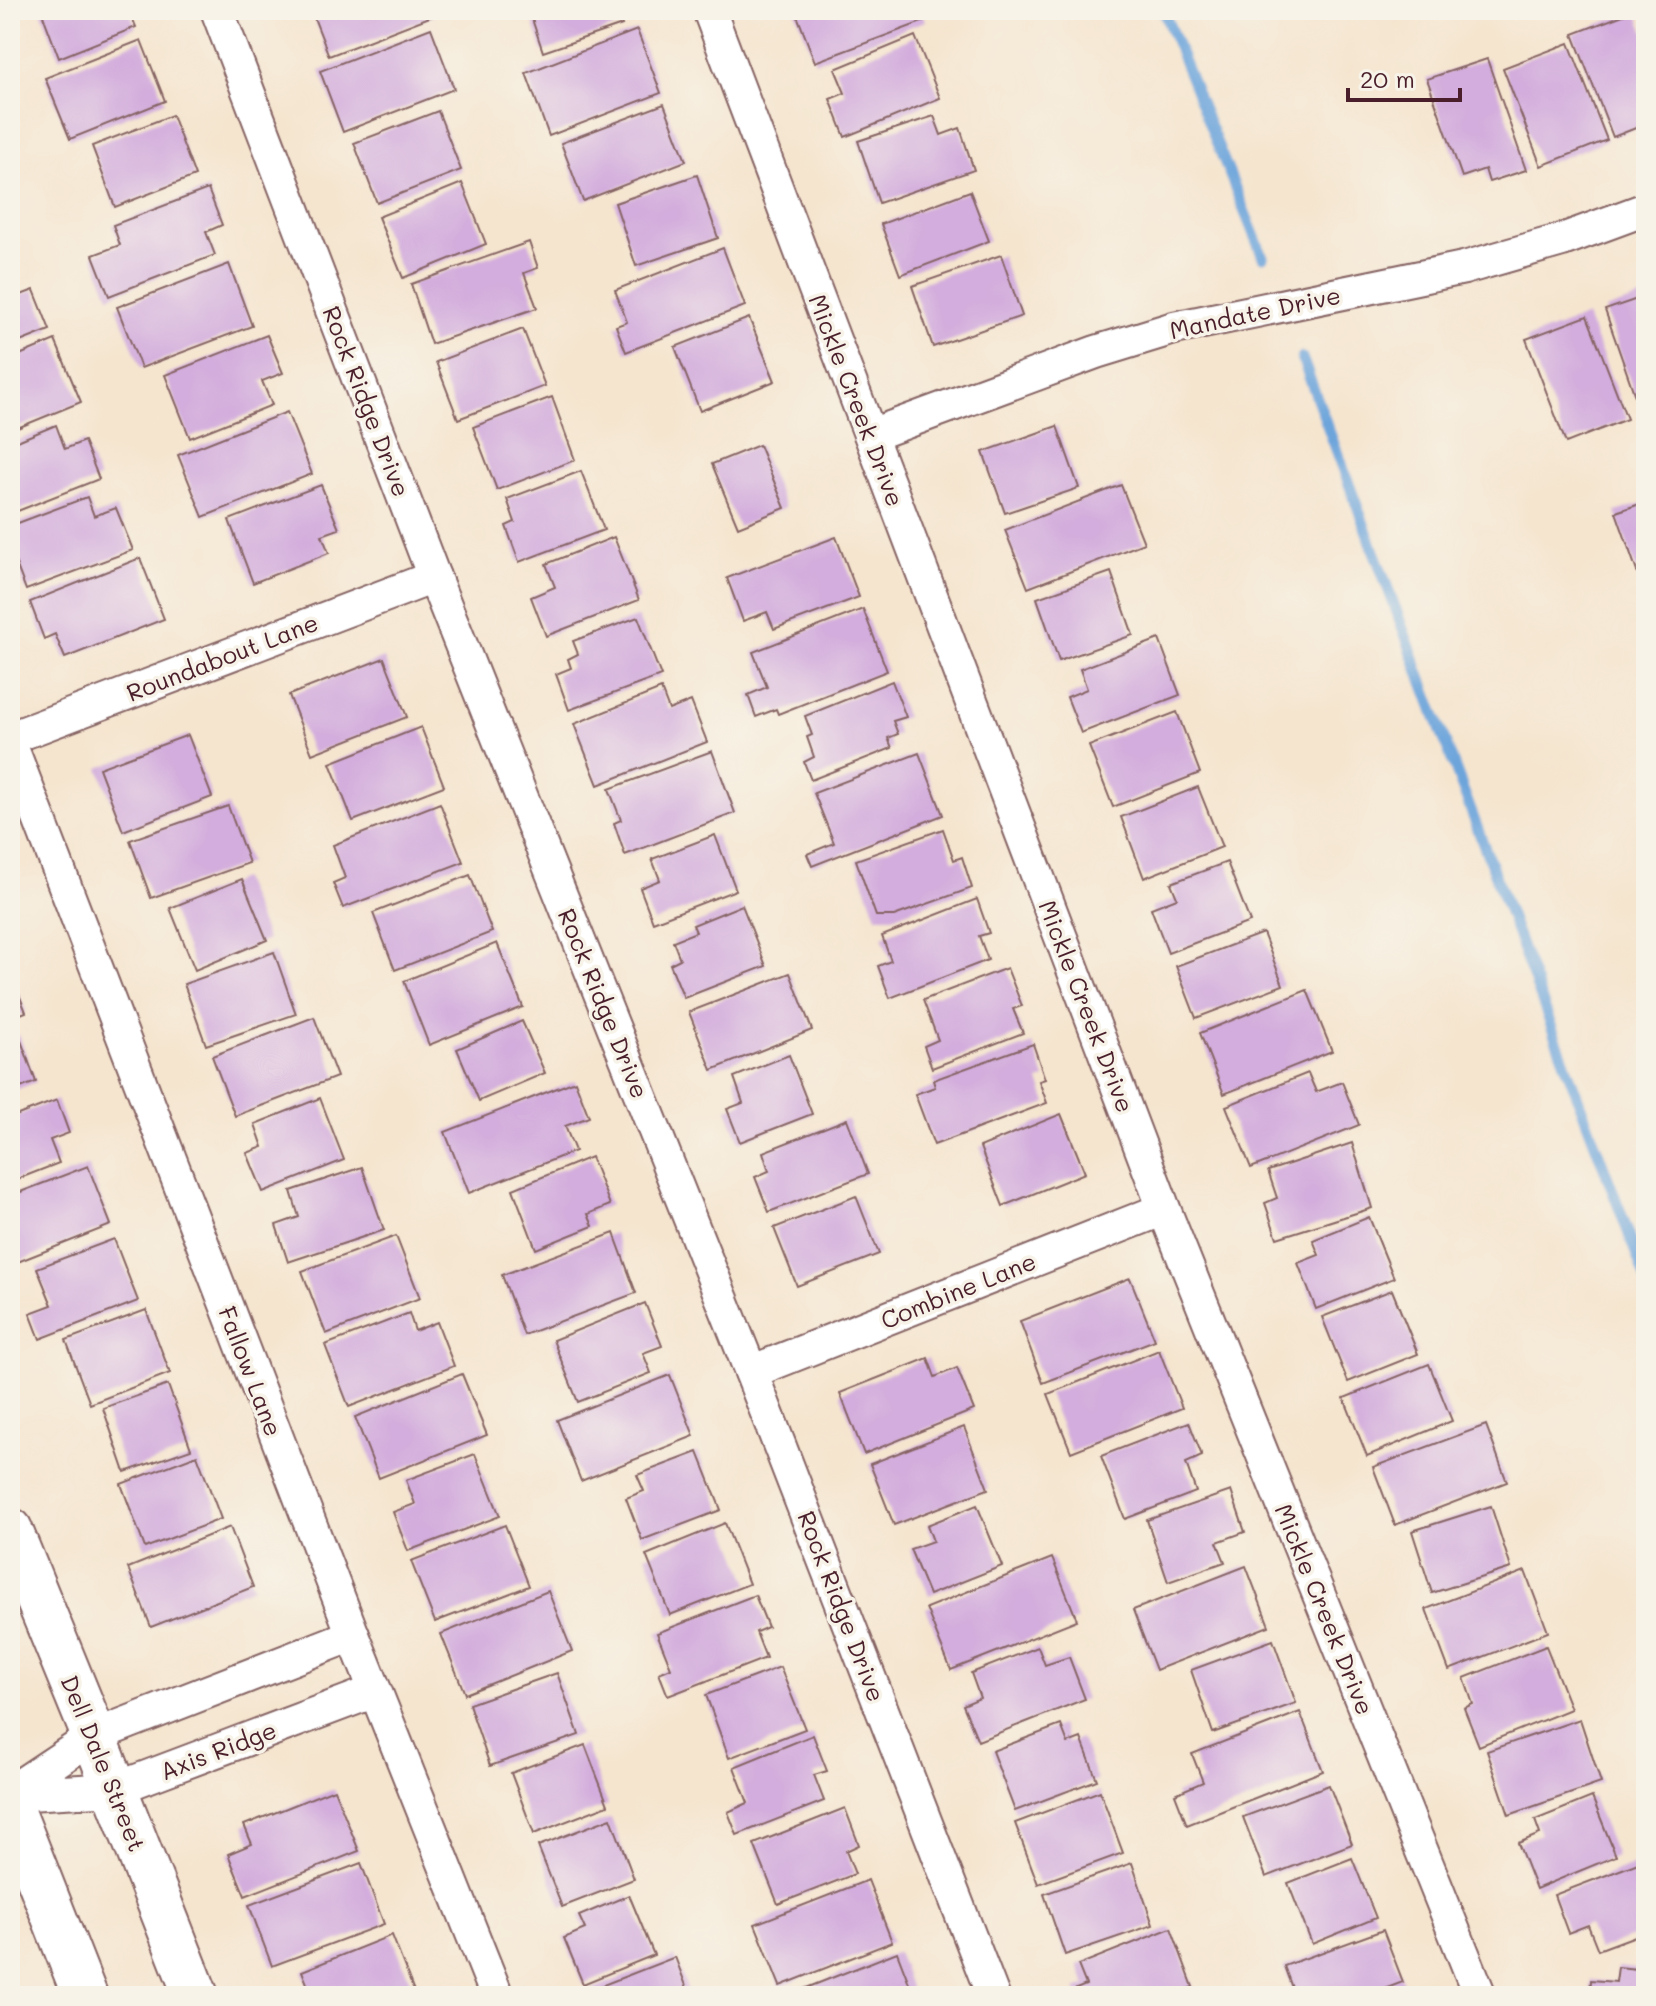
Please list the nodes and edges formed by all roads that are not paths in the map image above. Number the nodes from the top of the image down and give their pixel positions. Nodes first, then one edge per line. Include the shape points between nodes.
1 (217, 10) edge
2 (709, 10) edge
3 (1646, 209) edge
4 (871, 435) junction
5 (434, 577) junction
6 (10, 741) edge
7 (1164, 1209) junction
8 (751, 1372) junction
9 (10, 1530) edge
10 (353, 1635) junction
11 (375, 1691) junction
12 (94, 1736) junction
13 (115, 1789) junction
14 (10, 1793) edge
15 (10, 1805) edge
16 (85, 1996) edge
17 (196, 1996) edge
18 (497, 1996) edge
19 (993, 1996) edge
20 (1480, 1996) edge

1 - 5 street, Rock Ridge Drive
2 - 4 street, Mickle Creek Drive
3 - 4 street, Mandate Drive via 1464,268 1174,328
4 - 7 street, Mickle Creek Drive
5 - 6 street, Roundabout Lane
5 - 8 street, Rock Ridge Drive
6 - 10 street, Fallow Lane
7 - 8 street, Combine Lane
7 - 20 street, Mickle Creek Drive
8 - 19 street, Rock Ridge Drive
9 - 12 main road, Dell Dale Street
10 - 11 street, Fallow Lane
10 - 12 street, Axis Ridge
11 - 13 street, Axis Ridge
11 - 18 street, Fallow Lane
12 - 13 main road, Dell Dale Street
12 - 14 street, Axis Ridge
13 - 14 street, Axis Ridge
13 - 17 main road, Dell Dale Street
15 - 16 main road

